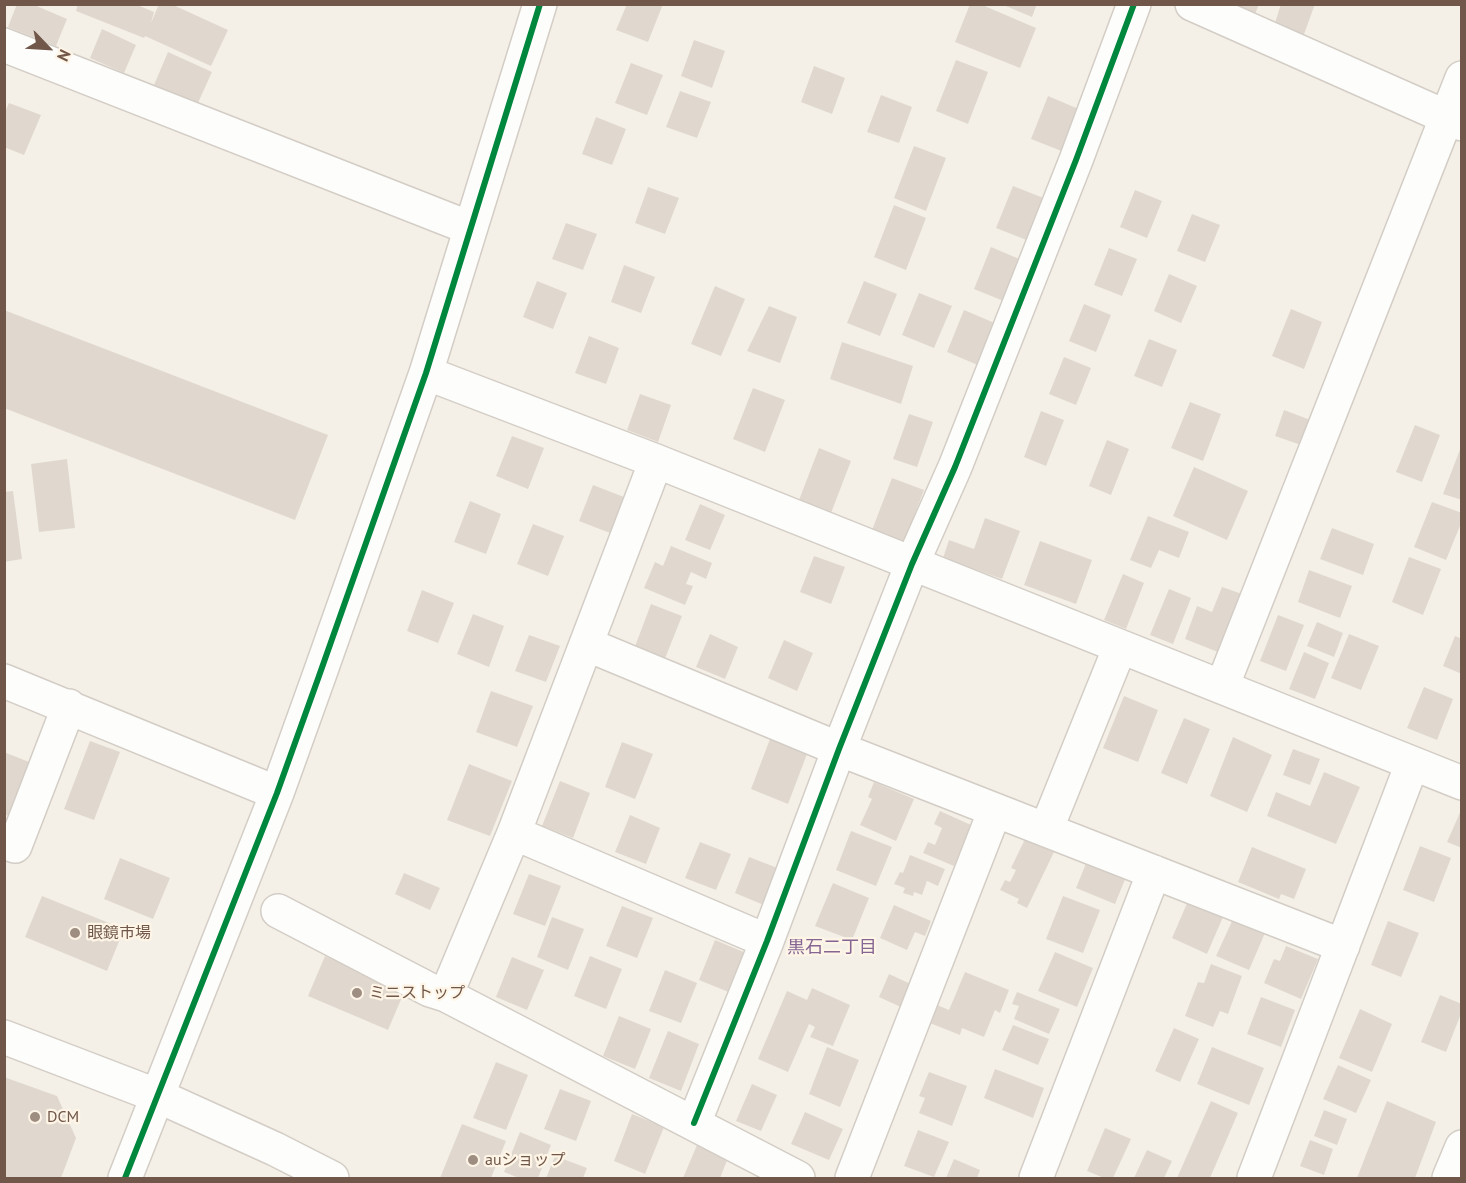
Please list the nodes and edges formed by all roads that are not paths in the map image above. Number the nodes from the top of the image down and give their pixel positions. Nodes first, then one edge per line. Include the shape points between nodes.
1 (540, 4) edge
2 (1134, 4) edge
3 (1192, 4) edge
4 (4, 45) edge
5 (1461, 78) edge
6 (1454, 121) edge
7 (470, 228) junction
8 (426, 373) junction
9 (656, 461) junction
10 (912, 564) junction
11 (586, 644) junction
12 (1120, 647) junction
13 (4, 681) edge
14 (1222, 687) junction
15 (69, 706) junction
16 (839, 749) junction
17 (1412, 764) junction
18 (1461, 783) edge
19 (277, 793) junction
20 (995, 810) junction
21 (1047, 830) junction
22 (514, 833) junction
23 (4, 842) edge
24 (1154, 872) junction
25 (278, 911) dead end
26 (766, 941) junction
27 (1343, 946) junction
28 (446, 995) junction
29 (4, 1037) edge
30 (158, 1096) junction
31 (694, 1124) junction
32 (1461, 1147) edge
33 (125, 1179) edge
34 (332, 1179) edge
35 (798, 1179) edge
36 (852, 1179) edge
37 (1036, 1179) edge
38 (1254, 1179) edge
39 (1449, 1179) edge

1 - 7 street
2 - 10 street via 955,467
3 - 6 street
4 - 7 street
5 - 6 street
6 - 14 street
7 - 8 street
8 - 9 street
8 - 19 street
9 - 10 street
9 - 11 street
10 - 12 street
10 - 16 street
11 - 16 street
11 - 22 street
12 - 14 street
12 - 21 street
13 - 15 street
14 - 17 street
15 - 19 street
15 - 23 street via 15,846
16 - 20 street
16 - 26 street
17 - 18 street
17 - 27 street
19 - 30 street
20 - 21 street
20 - 36 street
21 - 24 street
22 - 26 street
22 - 28 street
24 - 27 street
24 - 37 street
25 - 28 street
26 - 31 street
27 - 38 street
28 - 31 street
29 - 30 street
30 - 33 street
30 - 34 street
31 - 35 street
32 - 39 street

